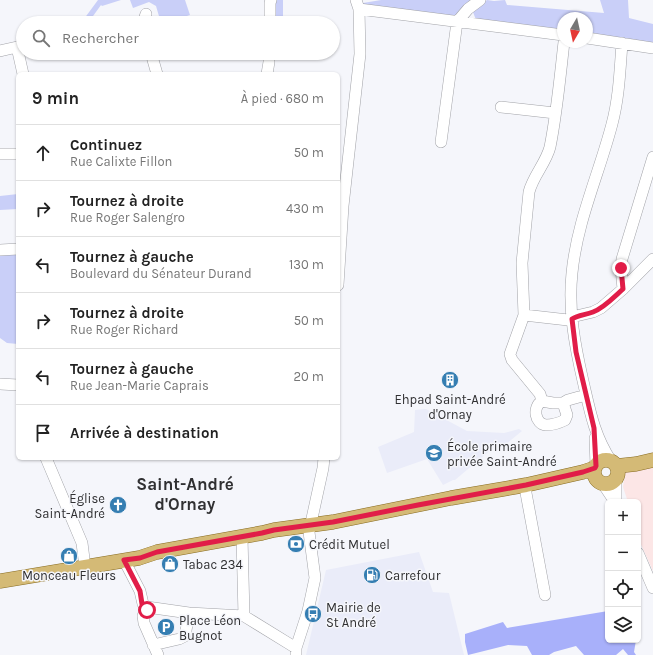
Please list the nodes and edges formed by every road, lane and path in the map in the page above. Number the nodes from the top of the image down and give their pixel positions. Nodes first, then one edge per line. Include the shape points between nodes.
1 (271, 0) edge
2 (480, 0) edge
3 (357, 5) edge
4 (270, 16) edge
5 (457, 22) junction
6 (557, 35) edge
7 (593, 39) edge
8 (622, 43) junction
9 (16, 48) edge
10 (563, 48) edge
11 (653, 48) edge
12 (0, 51) edge
13 (21, 60) edge
14 (153, 60) edge
15 (269, 60) edge
16 (23, 72) edge
17 (156, 72) edge
18 (267, 72) edge
19 (501, 107) dead end
20 (555, 113) junction
21 (441, 142) dead end
22 (0, 154) edge
23 (16, 154) edge
24 (653, 157) edge
25 (16, 249) edge
26 (0, 250) edge
27 (340, 254) edge
28 (653, 259) edge
29 (623, 289) junction
30 (524, 315) junction
31 (572, 319) junction
32 (0, 384) edge
33 (16, 387) edge
34 (586, 395) junction
35 (542, 401) junction
36 (563, 403) junction
37 (47, 460) edge
38 (324, 460) edge
39 (653, 460) edge
40 (653, 468) edge
41 (607, 473) junction
42 (526, 485) junction
43 (615, 499) edge
44 (311, 525) junction
45 (242, 537) junction
46 (124, 560) junction
47 (641, 560) edge
48 (85, 567) junction
49 (0, 581) edge
50 (653, 588) edge
51 (545, 595) dead end
52 (147, 608) junction
53 (189, 612) junction
54 (244, 616) junction
55 (156, 650) edge
56 (296, 651) edge

1 - 4 street
2 - 5 street
3 - 5 street
3 - 27 street via 360,54
5 - 6 street
5 - 21 street
7 - 8 street
8 - 11 street
8 - 31 street via 618,93 612,123 577,240 572,274
9 - 12 street
10 - 20 street
13 - 16 street
14 - 17 street
15 - 18 street
19 - 20 street
20 - 30 street via 547,154 531,184 522,263
22 - 23 street
24 - 29 street via 622,259
25 - 26 street
28 - 29 street
29 - 31 street via 601,308
30 - 31 street
30 - 35 street via 510,354 540,394
31 - 34 street via 576,352
32 - 33 street
34 - 36 street
34 - 41 street via 594,428 603,450
35 - 36 street
35 - 36 street via 535,409 536,416 546,425 565,420 567,415
37 - 48 street via 82,543
38 - 44 street
39 - 41 main road
40 - 41 main road
41 - 42 main road via 553,484
41 - 43 street
42 - 44 main road
42 - 51 street
44 - 45 main road
44 - 56 street via 309,532 315,578
45 - 46 main road
45 - 54 street
46 - 48 main road
46 - 52 street via 140,591 142,604
47 - 50 street
48 - 49 main road
52 - 53 street
52 - 55 street via 143,616 144,624
53 - 54 street
53 - 55 street via 185,636
54 - 56 street

